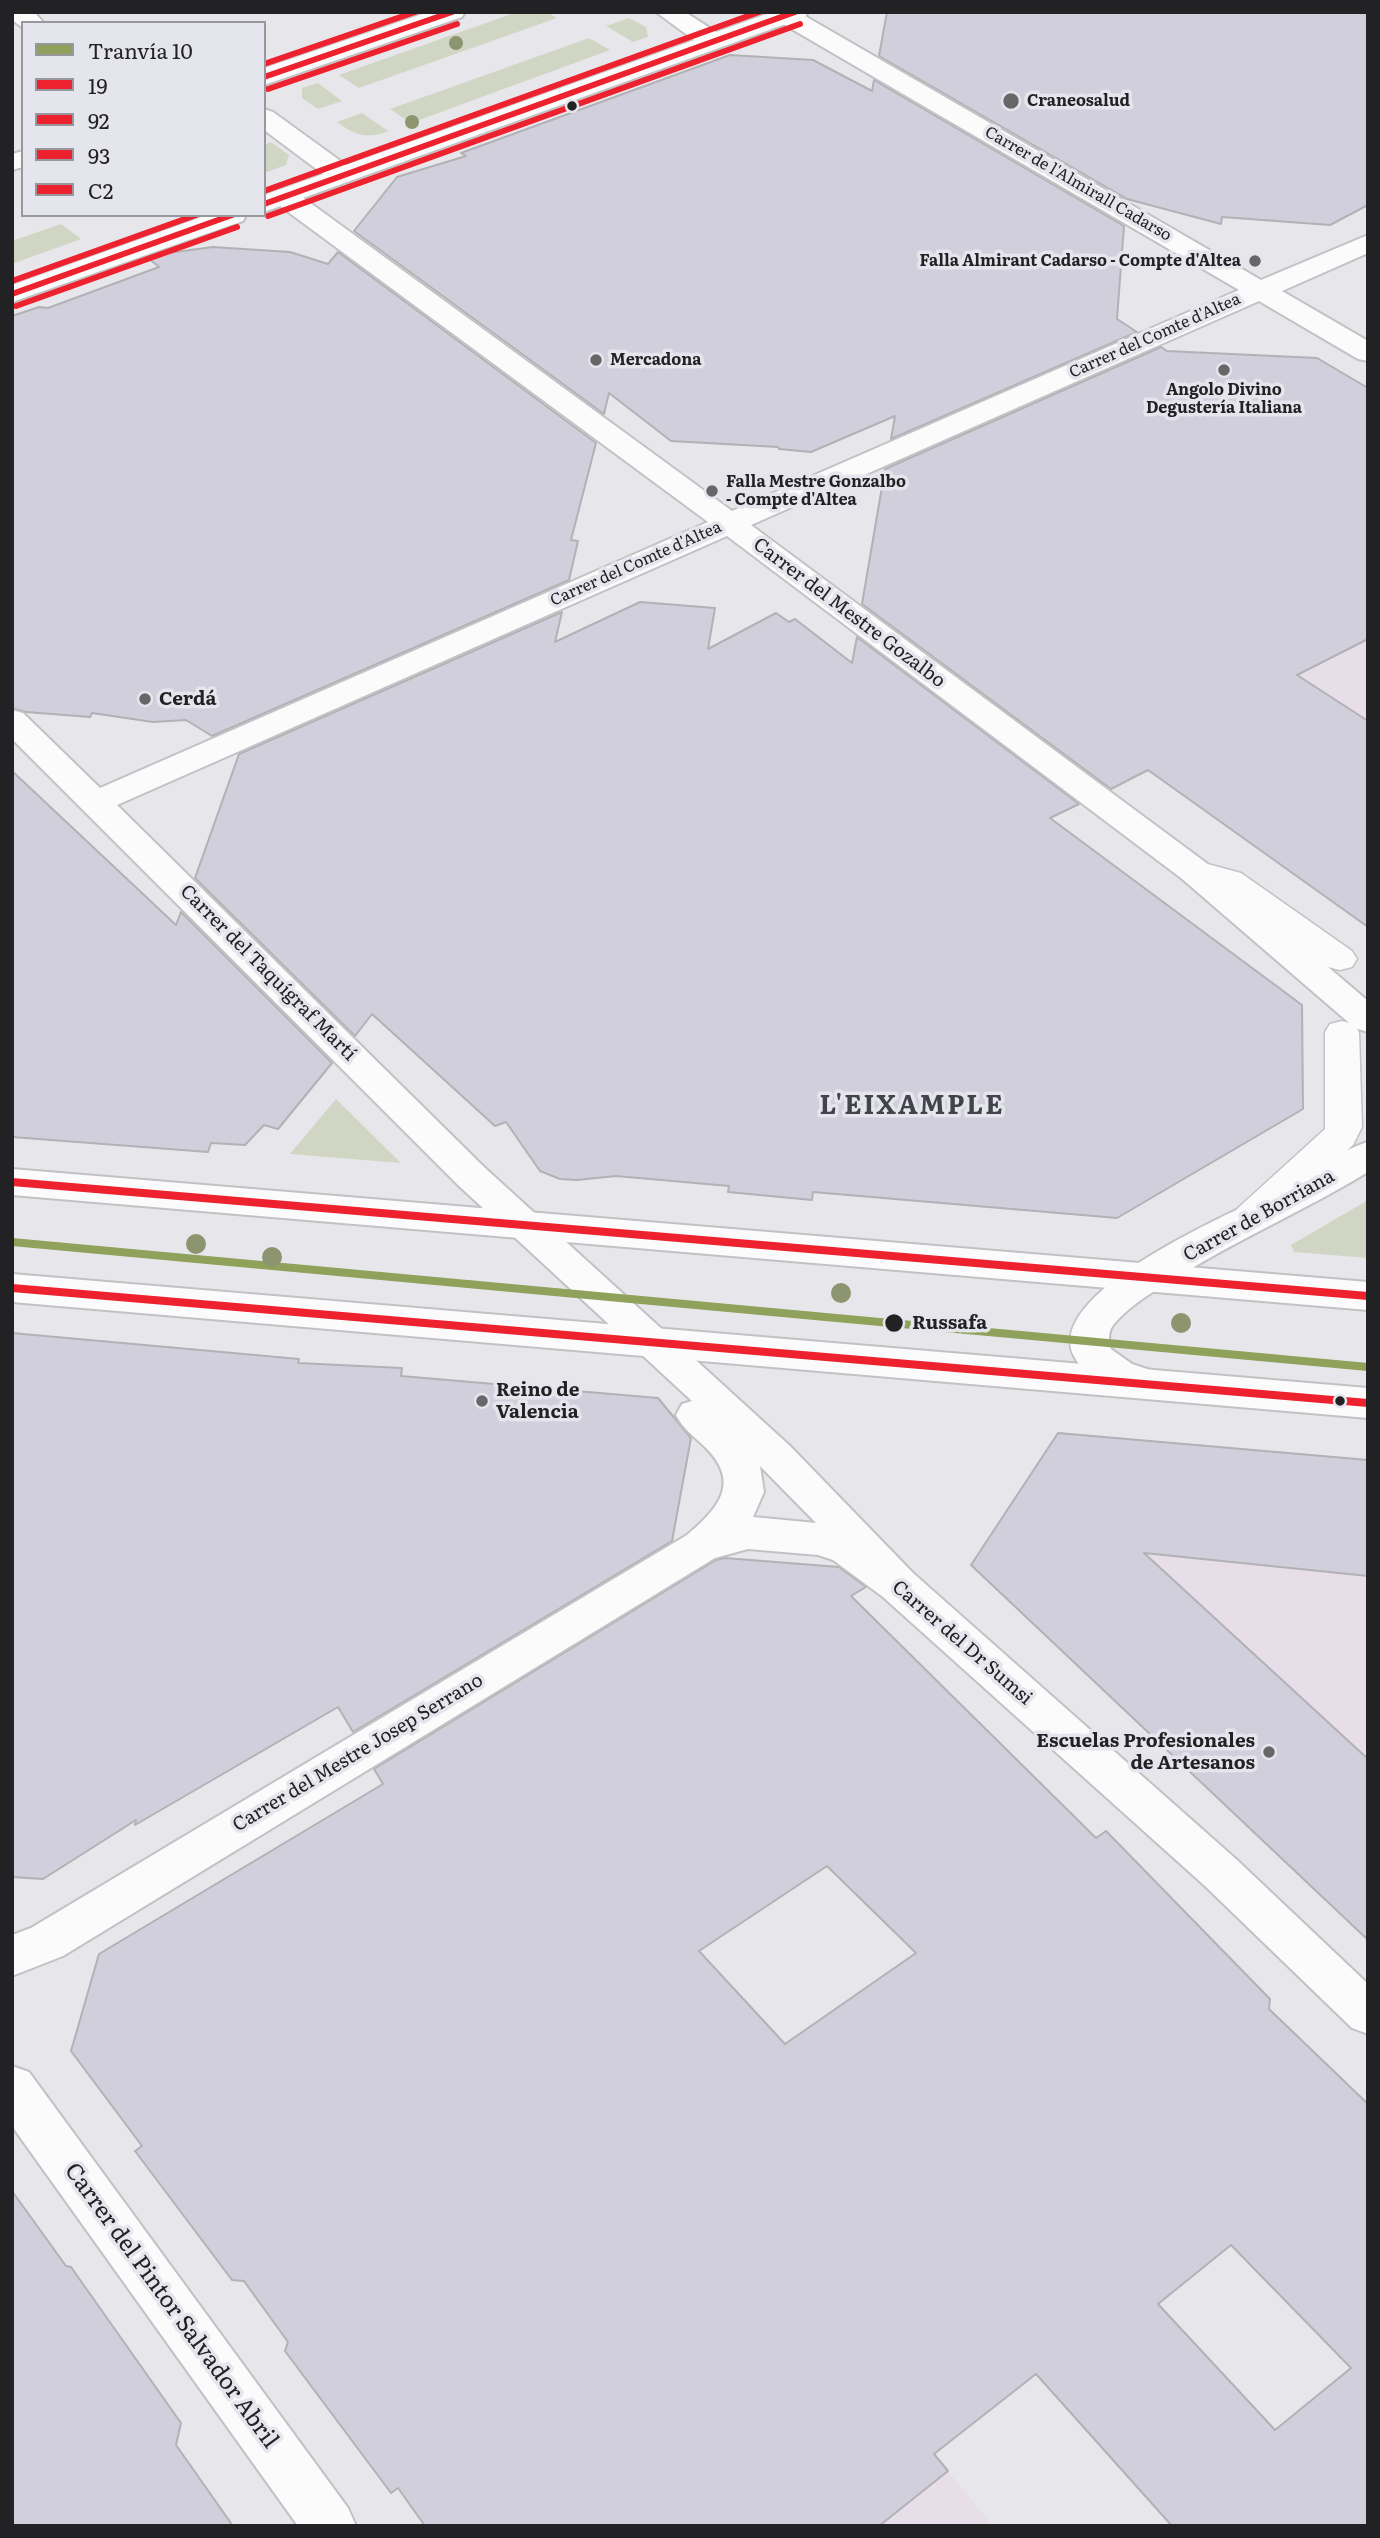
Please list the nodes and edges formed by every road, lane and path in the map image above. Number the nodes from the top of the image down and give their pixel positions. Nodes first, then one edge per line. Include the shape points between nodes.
1 (453, 12) edge
2 (668, 12) edge
3 (792, 14) edge
4 (714, 42) junction
5 (266, 76) edge
6 (266, 118) edge
7 (343, 176) junction
8 (274, 201) edge
9 (219, 217) edge
10 (190, 221) edge
11 (1368, 243) edge
12 (1260, 290) junction
13 (12, 294) edge
14 (1368, 353) edge
15 (729, 523) junction
16 (12, 720) edge
17 (96, 802) junction
18 (1193, 870) junction
19 (1340, 959) dead end
20 (1355, 1026) edge
21 (1368, 1155) edge
22 (12, 1182) edge
23 (1251, 1217) junction
24 (524, 1225) junction
25 (1151, 1277) junction
26 (12, 1288) edge
27 (595, 1292) junction
28 (1368, 1296) edge
29 (585, 1337) junction
30 (652, 1343) junction
31 (1151, 1385) junction
32 (1368, 1403) edge
33 (702, 1546) junction
34 (898, 1585) junction
35 (12, 1956) edge
36 (1368, 2014) edge
37 (12, 2087) edge
38 (330, 2526) edge

1 - 5 street
2 - 4 street
3 - 4 street
3 - 12 street, Carrer de l'Almirall Cadarso
4 - 7 street
6 - 7 street
7 - 8 street
8 - 15 street, Carrer del Mestre Gozalbo
9 - 10 street
10 - 13 street
11 - 12 street, Carrer del Comte d'Altea
12 - 14 street, Carrer de l'Almirall Cadarso
12 - 15 street, Carrer del Comte d'Altea
15 - 17 street, Carrer del Comte d'Altea
15 - 18 street, Carrer del Mestre Gozalbo
16 - 17 street, Carrer del Taquígraf Martí
17 - 24 street, Carrer del Taquígraf Martí
18 - 19 lane via 1229,880
18 - 20 street, Carrer del Mestre Gozalbo
20 - 23 lane via 1340,1136
21 - 23 street, Carrer de Borriana via 1300,1195
22 - 24 street
23 - 25 street, Carrer de Borriana
24 - 25 street
24 - 27 street, Carrer del Taquígraf Martí
25 - 28 street
25 - 31 street, Carrer de Borriana via 1101,1311 1090,1330 1090,1349 1099,1363 1116,1375
26 - 29 street
27 - 29 street via 603,1308 601,1319
27 - 30 street, Carrer del Taquígraf Martí
29 - 30 street
29 - 33 street via 634,1353 731,1450 741,1475 742,1502 729,1524
30 - 31 street
30 - 34 street, Carrer del Taquígraf Martí via 820,1500
31 - 32 street
33 - 34 street, Carrer del Dr Sumsi via 748,1533 821,1539 848,1549
33 - 35 street, Carrer del Mestre Josep Serrano via 47,1942
34 - 36 street, Carrer del Dr Sumsi via 1221,1873
37 - 38 street, Carrer del Pintor Salvador Abril

